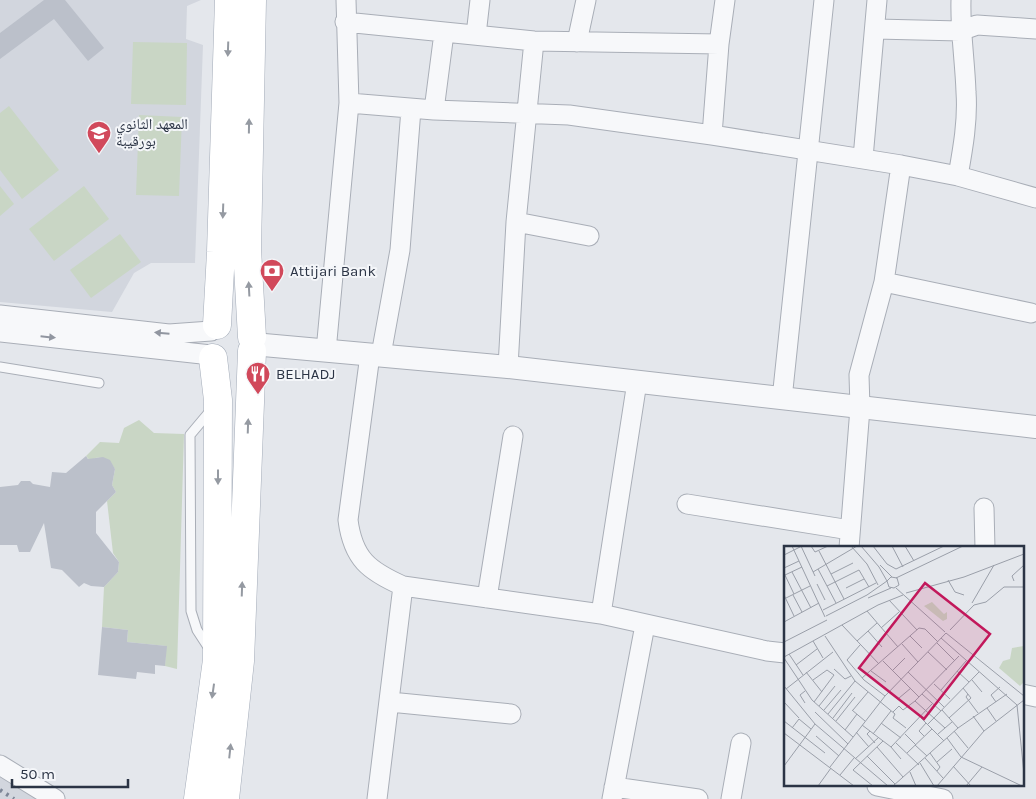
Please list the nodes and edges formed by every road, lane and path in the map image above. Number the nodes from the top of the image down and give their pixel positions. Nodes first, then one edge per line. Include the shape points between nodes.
1 (229, 0) edge
2 (252, 0) edge
3 (346, 0) edge
4 (480, 0) edge
5 (586, 0) edge
6 (725, 0) edge
7 (824, 0) edge
8 (877, 0) edge
9 (961, 0) edge
10 (345, 22) junction
11 (876, 29) junction
12 (1036, 29) edge
13 (960, 31) junction
14 (444, 32) junction
15 (476, 35) junction
16 (534, 41) junction
17 (577, 42) junction
18 (719, 44) junction
19 (349, 104) junction
20 (411, 109) junction
21 (434, 110) junction
22 (528, 114) junction
23 (712, 134) junction
24 (808, 150) junction
25 (863, 158) junction
26 (901, 165) junction
27 (958, 176) junction
28 (1036, 198) edge
29 (516, 222) junction
30 (589, 236) dead end
31 (884, 282) junction
32 (1031, 313) dead end
33 (0, 315) edge
34 (0, 332) edge
35 (213, 342) junction
36 (252, 344) junction
37 (326, 351) junction
38 (376, 355) junction
39 (0, 367) edge
40 (508, 367) junction
41 (637, 382) junction
42 (99, 383) dead end
43 (782, 399) junction
44 (860, 408) junction
45 (1036, 427) edge
46 (513, 436) dead end
47 (687, 504) dead end
48 (984, 508) dead end
49 (849, 539) edge
50 (985, 546) edge
51 (403, 586) junction
52 (487, 598) junction
53 (601, 614) junction
54 (645, 625) junction
55 (784, 653) edge
56 (390, 702) junction
57 (511, 714) dead end
58 (741, 743) dead end
59 (0, 765) edge
60 (877, 786) edge
61 (882, 786) edge
62 (613, 793) edge
63 (55, 799) edge
64 (198, 799) edge
65 (225, 799) edge
66 (377, 799) edge
67 (698, 799) edge
68 (731, 799) edge
69 (875, 799) edge
70 (943, 799) edge

1 -> 35 main road via 221,252
36 -> 2 main road via 247,249
3 - 10 street
4 - 15 street
5 - 17 street
6 - 18 street
7 - 24 street
8 - 11 street
9 - 13 street
10 - 14 street
10 - 19 street
11 - 13 street
11 - 25 street
12 - 13 street via 977,24
13 - 27 street via 966,104
14 - 15 street
14 - 21 street
15 - 16 street
16 - 17 street
16 - 22 street
17 - 18 street
18 - 23 street
19 - 20 street
19 - 37 street
20 - 21 street
20 - 38 street via 400,250
21 - 22 street
22 - 23 street via 569,115
22 - 29 street
23 - 24 street
24 - 25 street
24 - 43 street
25 - 26 street
26 - 27 street
26 - 31 street
27 - 28 street
29 - 30 street
29 - 40 street
31 - 32 street
31 - 44 street via 859,375
35 -> 33 street
34 -> 35 street
35 - 36 main road via 223,322 238,322 244,325
35 - 36 main road via 218,363 231,366 244,362
35 -> 64 main road via 218,400 217,660
36 - 37 street
65 -> 36 main road via 240,661
37 - 38 street
38 - 40 street
38 - 51 street via 348,520 358,555 366,565
39 - 42 lane
40 - 41 street
41 - 43 street
41 - 53 street
43 - 44 street
44 - 45 street
44 - 49 street
46 - 52 street
47 - 49 street
48 - 50 street
51 - 52 street
51 - 56 street
52 - 53 street
53 - 54 street
54 - 55 street
54 - 62 street
56 - 57 street
56 - 66 street
58 - 68 street
59 - 63 street
60 - 69 street
61 - 70 street
62 - 67 street

